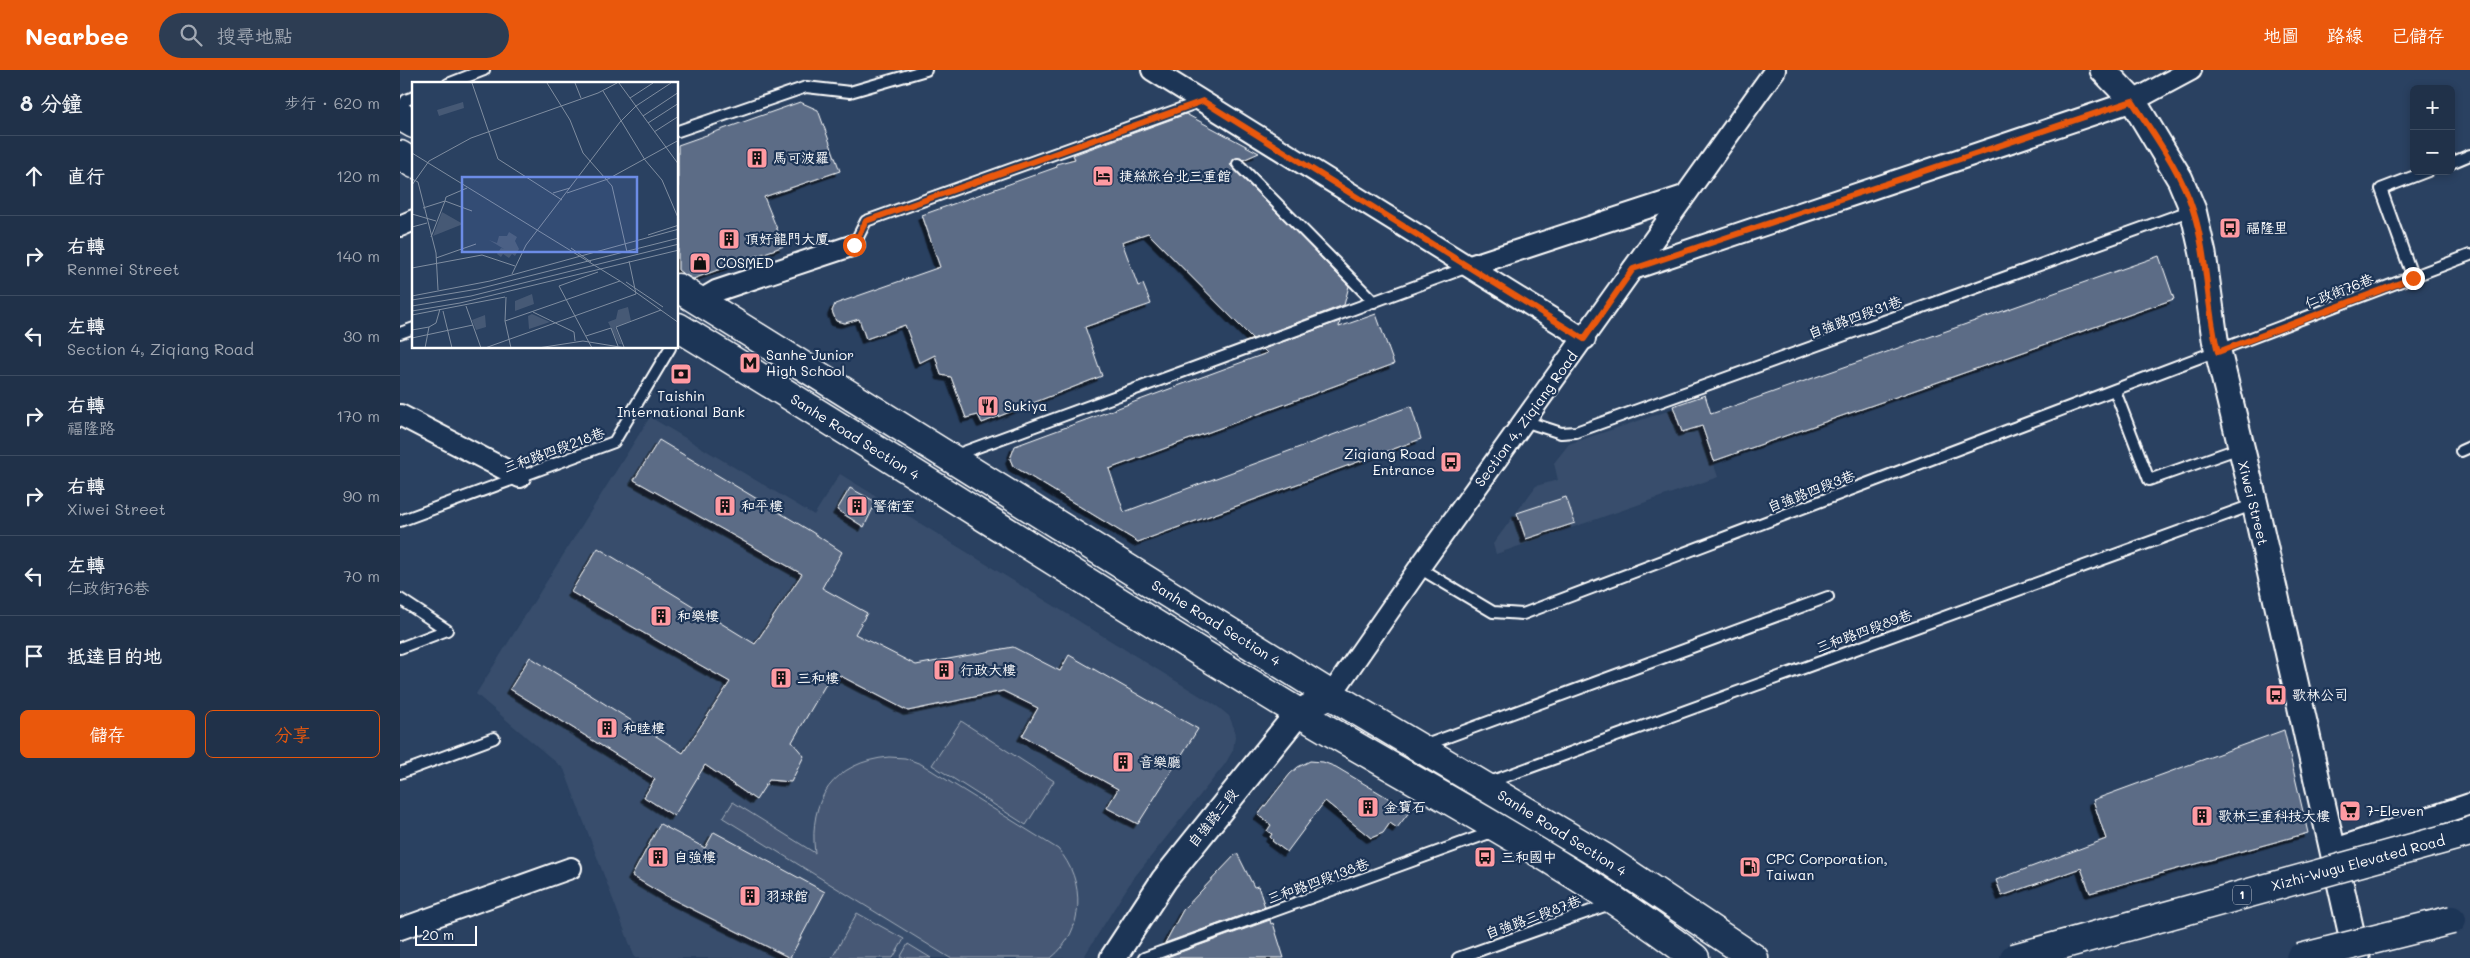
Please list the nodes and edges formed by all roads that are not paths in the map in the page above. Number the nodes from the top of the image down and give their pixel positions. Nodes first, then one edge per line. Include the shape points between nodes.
1 (484, 70) edge
2 (926, 70) edge
3 (1152, 70) edge
4 (1775, 70) edge
5 (2103, 70) edge
6 (2191, 70) edge
7 (453, 82) edge
8 (412, 98) edge
9 (1203, 101) junction
10 (2132, 101) junction
11 (400, 110) edge
12 (400, 116) edge
13 (412, 123) edge
14 (679, 131) edge
15 (400, 155) edge
16 (2470, 156) edge
17 (2455, 162) edge
18 (412, 163) edge
19 (1238, 164) dead end
20 (2418, 175) edge
21 (1684, 196) junction
22 (2193, 210) junction
23 (412, 221) edge
24 (400, 226) edge
25 (854, 245) joint
26 (2470, 255) edge
27 (1470, 266) junction
28 (1633, 269) junction
29 (2413, 278) junction
30 (688, 294) edge
31 (1374, 302) junction
32 (412, 329) edge
33 (400, 333) edge
34 (679, 336) edge
35 (1584, 339) junction
36 (667, 349) edge
37 (2218, 352) junction
38 (2115, 391) junction
39 (400, 415) edge
40 (1524, 421) junction
41 (2240, 448) junction
42 (950, 458) junction
43 (520, 477) junction
44 (2255, 504) junction
45 (400, 521) edge
46 (1419, 568) junction
47 (1828, 597) dead end
48 (400, 599) edge
49 (400, 648) edge
50 (1331, 695) junction
51 (1299, 712) junction
52 (494, 738) dead end
53 (1419, 747) junction
54 (400, 773) edge
55 (1484, 784) junction
56 (2470, 804) edge
57 (1500, 829) junction
58 (2470, 832) edge
59 (2332, 850) junction
60 (571, 868) dead end
61 (1616, 901) junction
62 (2452, 920) dead end
63 (400, 929) edge
64 (1113, 958) edge
65 (1144, 958) edge
66 (1458, 958) edge
67 (1695, 958) edge
68 (1754, 958) edge
69 (2014, 958) edge
70 (2300, 958) edge
71 (2357, 958) edge

1 - 7 lane
2 - 14 lane via 850,92 806,87
3 - 9 street
4 - 21 street, Section 4, Ziqiang Road
5 - 10 street, Xiwei Street
6 - 10 street
8 - 11 lane via 406,100
9 - 25 lane via 866,221
9 - 27 street
10 - 22 street, Xiwei Street via 2180,179
10 - 28 street
12 - 13 main road
15 - 18 main road
16 - 17 lane
19 - 31 lane
20 - 29 lane via 2381,189
21 - 27 street
21 - 28 street, Section 4, Ziqiang Road
22 - 37 street, Xiwei Street via 2204,254
22 - 40 lane, 自強路四段31巷 via 1576,432 1561,433
23 - 24 street
25 - 30 street via 716,291
26 - 29 lane, 仁政街76巷
27 - 31 lane
27 - 35 street
28 - 35 street, Section 4, Ziqiang Road
29 - 37 lane, 仁政街76巷
30 - 42 main road, Sanhe Road Section 4
31 - 42 lane
32 - 33 lane
34 - 51 main road, Sanhe Road Section 4
35 - 40 street, Section 4, Ziqiang Road
36 - 43 lane, 三和路四段218巷 via 614,442
37 - 38 lane, 自強路四段3巷
37 - 41 street, Xiwei Street
38 - 41 lane via 2149,480
38 - 46 lane, 自強路四段3巷 via 1523,614 1493,612
39 - 43 street
40 - 46 street, Section 4, Ziqiang Road
41 - 44 street, Xiwei Street
42 - 50 main road, Sanhe Road Section 4
43 - 45 lane, 三和路四段218巷
44 - 55 lane, 三和路四段89巷
44 - 59 street, Xiwei Street
46 - 50 street, Section 4, Ziqiang Road
47 - 53 lane
48 - 49 lane via 447,630
50 - 51 street, 自強路三段
50 - 53 main road, Sanhe Road Section 4
51 - 57 main road, Sanhe Road Section 4
51 - 64 street, 自強路三段 via 1164,880
52 - 54 lane
53 - 55 main road, Sanhe Road Section 4
55 - 68 main road, Sanhe Road Section 4 via 1605,858
56 - 59 street
57 - 61 main road, Sanhe Road Section 4
57 - 65 lane, 三和路四段138巷
58 - 69 main road, Xizhi-Wugu Elevated Road / 1, bridge
59 - 71 street, Xiwei Street
60 - 63 street
61 - 66 lane, 自強路三段87巷
61 - 67 main road, Sanhe Road Section 4
62 - 70 main road, bridge

